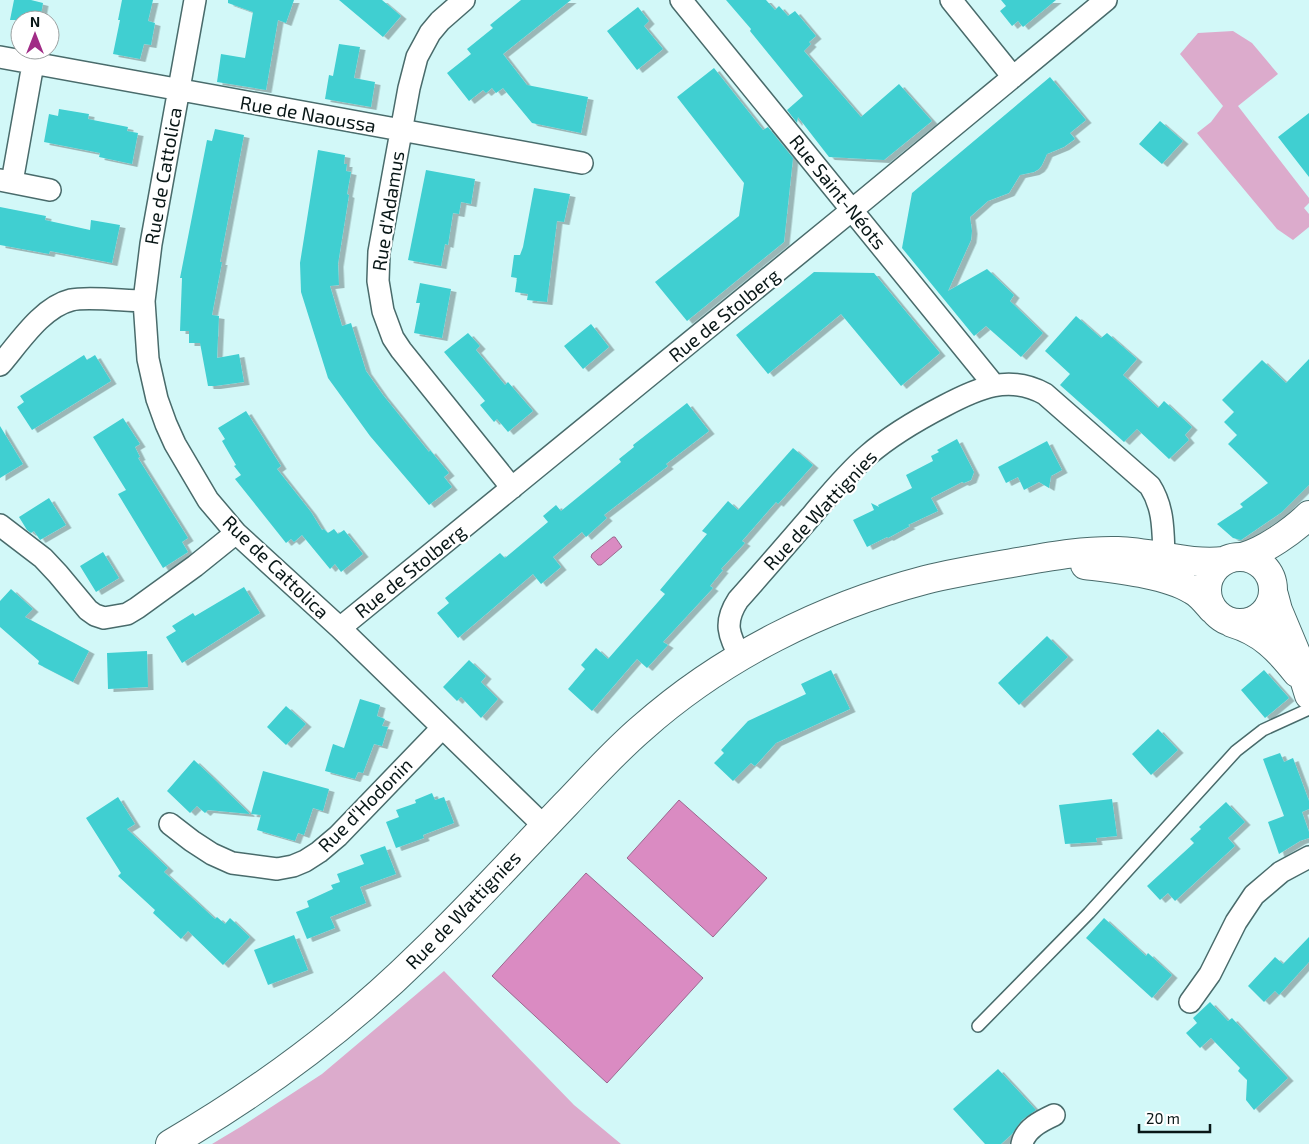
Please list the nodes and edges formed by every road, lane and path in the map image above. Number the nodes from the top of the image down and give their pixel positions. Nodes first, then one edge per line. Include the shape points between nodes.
1 (195, 0) edge
2 (464, 0) edge
3 (681, 0) edge
4 (951, 0) edge
5 (1106, 0) edge
6 (0, 57) edge
7 (33, 64) junction
8 (1013, 77) junction
9 (179, 90) junction
10 (401, 130) junction
11 (582, 163) dead end
12 (6, 181) edge
13 (50, 190) dead end
14 (852, 210) junction
15 (144, 302) junction
16 (0, 365) edge
17 (994, 385) junction
18 (512, 488) junction
19 (1307, 517) edge
20 (0, 525) edge
21 (236, 533) junction
22 (1164, 556) junction
23 (1233, 559) junction
24 (1009, 564) junction
25 (1273, 589) junction
26 (1222, 616) junction
27 (340, 628) junction
28 (740, 657) junction
29 (1308, 697) edge
30 (442, 728) junction
31 (170, 824) dead end
32 (544, 826) junction
33 (1309, 857) edge
34 (1190, 1002) dead end
35 (978, 1026) dead end
36 (1054, 1115) dead end
37 (170, 1144) edge
38 (1022, 1144) edge

1 - 9 street, Rue de Cattolica
2 - 10 street, Rue d'Adamus via 430,33 418,56
3 - 14 street, Rue Saint-Néots
4 - 8 street
5 - 8 street, Rue de Stolberg
6 - 7 street, Rue de Naoussa
7 - 9 street, Rue de Naoussa
7 - 12 street
8 - 14 street, Rue de Stolberg
9 - 10 street, Rue de Naoussa
9 - 15 street, Rue de Cattolica via 151,244
10 - 11 street, Rue de Naoussa
10 - 18 street, Rue d'Adamus via 379,252 378,281 383,311 401,350
12 - 13 street
14 - 17 street, Rue Saint-Néots
14 - 18 street, Rue de Stolberg
15 - 16 street via 83,299 62,303 45,314
15 - 21 street, Rue de Cattolica via 148,359 166,424 201,488
17 - 22 street, Rue de Wattignies via 1013,384 1045,394 1150,486 1162,514
17 - 28 street, Rue de Wattignies via 964,395 915,422 850,472 731,611 729,631
18 - 27 street, Rue de Stolberg
19 - 23 street via 1265,548
19 - 25 street via 1281,556
20 - 21 street via 43,558 88,610 104,618 127,614 138,608
21 - 27 street, Rue de Cattolica
22 - 23 street, Rue de Wattignies via 1198,562
22 - 24 street, Rue de Wattignies via 1096,551
23 - 25 street via 1254,560 1264,567
23 - 26 street via 1211,573 1207,585 1207,597
24 - 26 street, Rue de Wattignies via 1086,565 1148,576 1192,589
24 - 28 street, Rue de Wattignies via 925,580 862,600 808,622
25 - 26 street via 1269,607 1256,620 1244,623
25 - 29 street
26 - 29 street via 1268,641 1302,678
27 - 30 street, Rue de Cattolica
28 - 32 street, Rue de Wattignies via 686,692 642,728
29 - 35 lane via 1236,751 1089,913
30 - 31 street, Rue d'Hodonin via 338,836 319,852 293,866 277,869 232,863 212,854
30 - 32 street, Rue de Cattolica
32 - 37 street, Rue de Wattignies via 420,955 360,1010 252,1093
33 - 34 street via 1281,872 1254,895 1236,922 1210,974
36 - 38 street via 1037,1123

